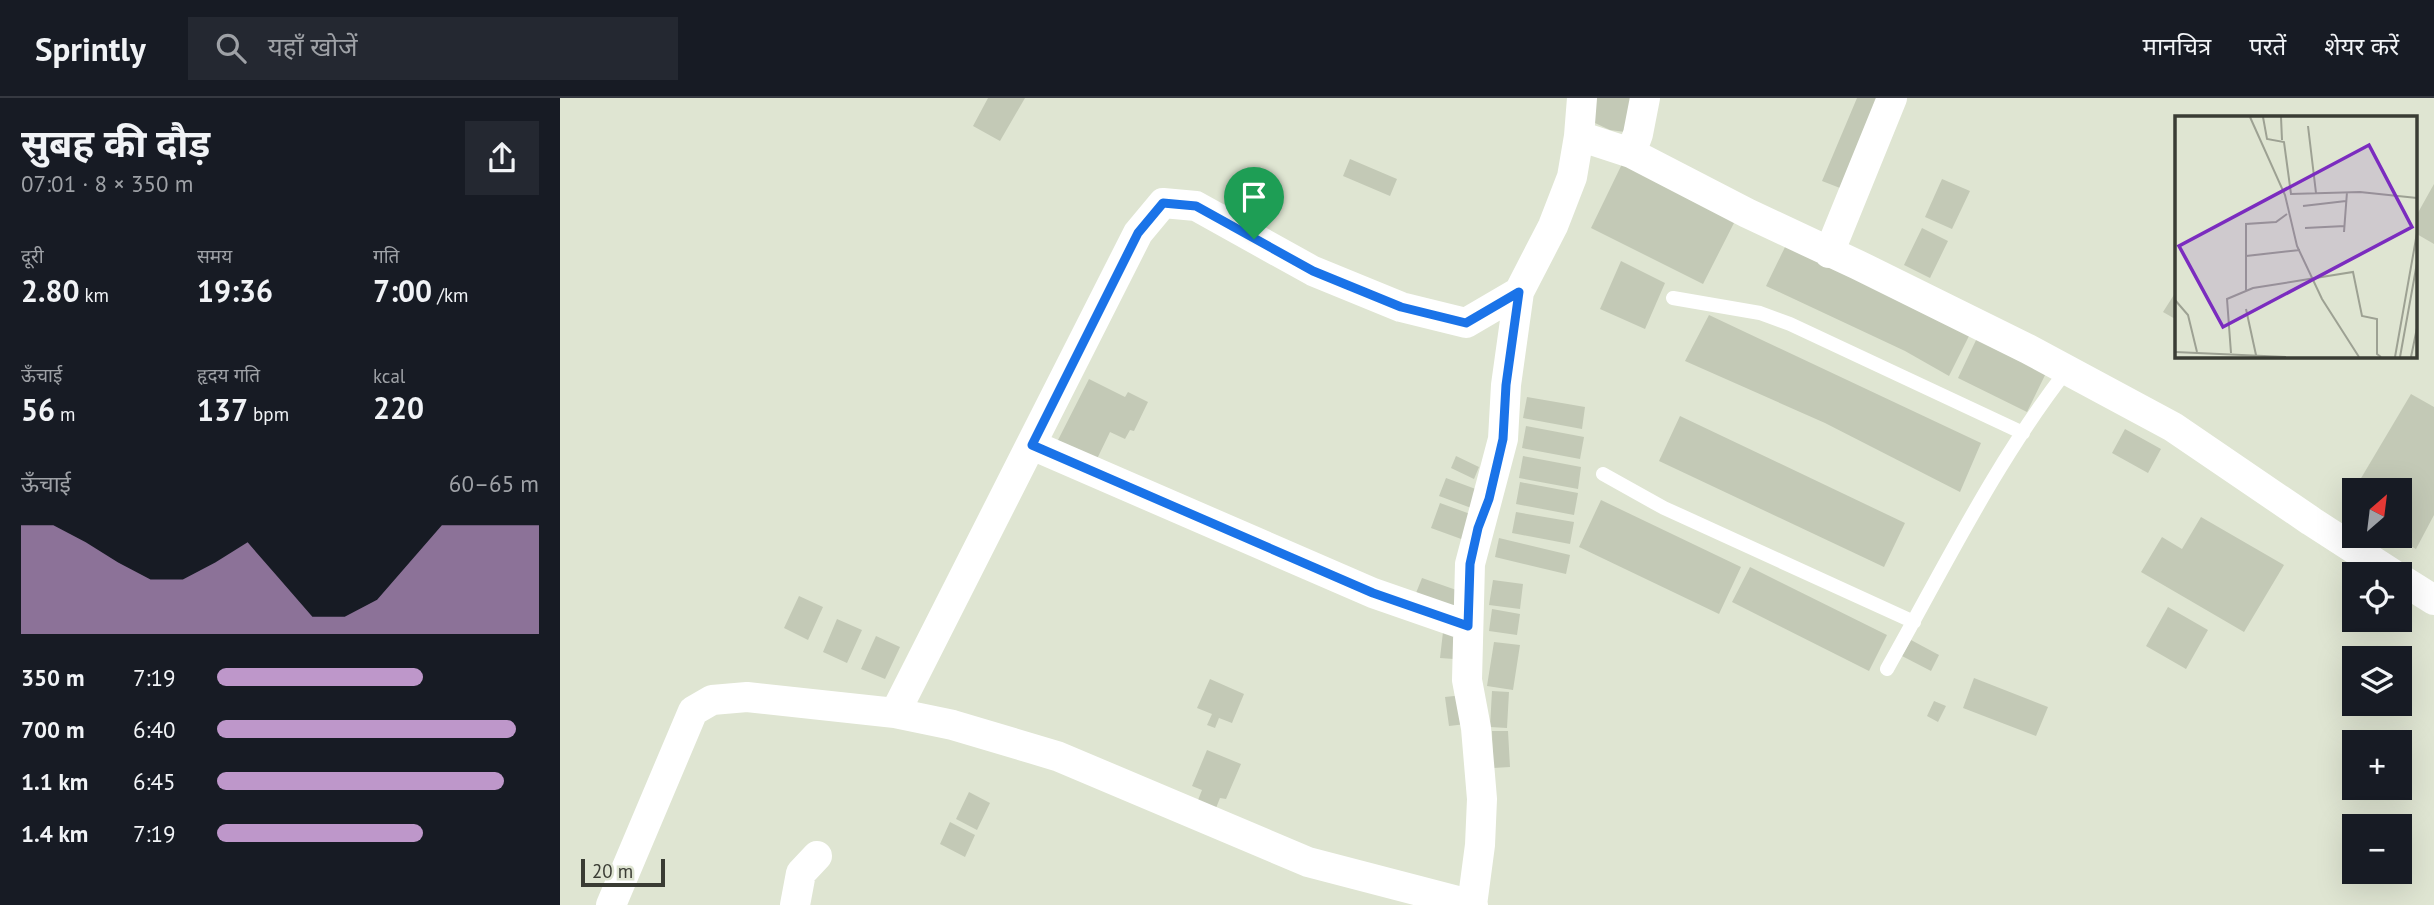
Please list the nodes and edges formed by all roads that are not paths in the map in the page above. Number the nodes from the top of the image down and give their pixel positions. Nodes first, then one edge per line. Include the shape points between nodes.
1 (1582, 98) edge
2 (1645, 98) edge
3 (1892, 98) edge
4 (1579, 136) junction
5 (1631, 153) junction
6 (1829, 253) junction
7 (1519, 292) junction
8 (1672, 298) dead end
9 (2067, 370) junction
10 (2023, 433) junction
11 (1032, 445) junction
12 (1603, 474) dead end
13 (2374, 562) edge
14 (2412, 586) edge
15 (2434, 600) edge
16 (1914, 622) junction
17 (1468, 626) junction
18 (1887, 669) dead end
19 (895, 713) junction
20 (817, 856) dead end
21 (611, 905) edge
22 (796, 905) edge
23 (1473, 905) edge

1 - 4 street
2 - 5 street
3 - 6 street
4 - 5 street
4 - 7 street via 1572,177
5 - 6 street
6 - 9 street
7 - 11 street via 1466,323 1401,307 1313,271 1196,206 1163,203 1138,233
7 - 17 street via 1503,439 1470,564
8 - 10 lane via 1760,313 1790,324
9 - 10 lane
9 - 13 street via 2173,427
10 - 16 lane
11 - 17 street via 1373,593
11 - 19 street
12 - 16 lane via 1664,508
14 - 15 street
16 - 18 lane
17 - 23 street via 1467,680 1482,799
19 - 21 street via 747,697 712,701 693,711
19 - 23 street via 1057,756 1307,862
20 - 22 street via 802,873

